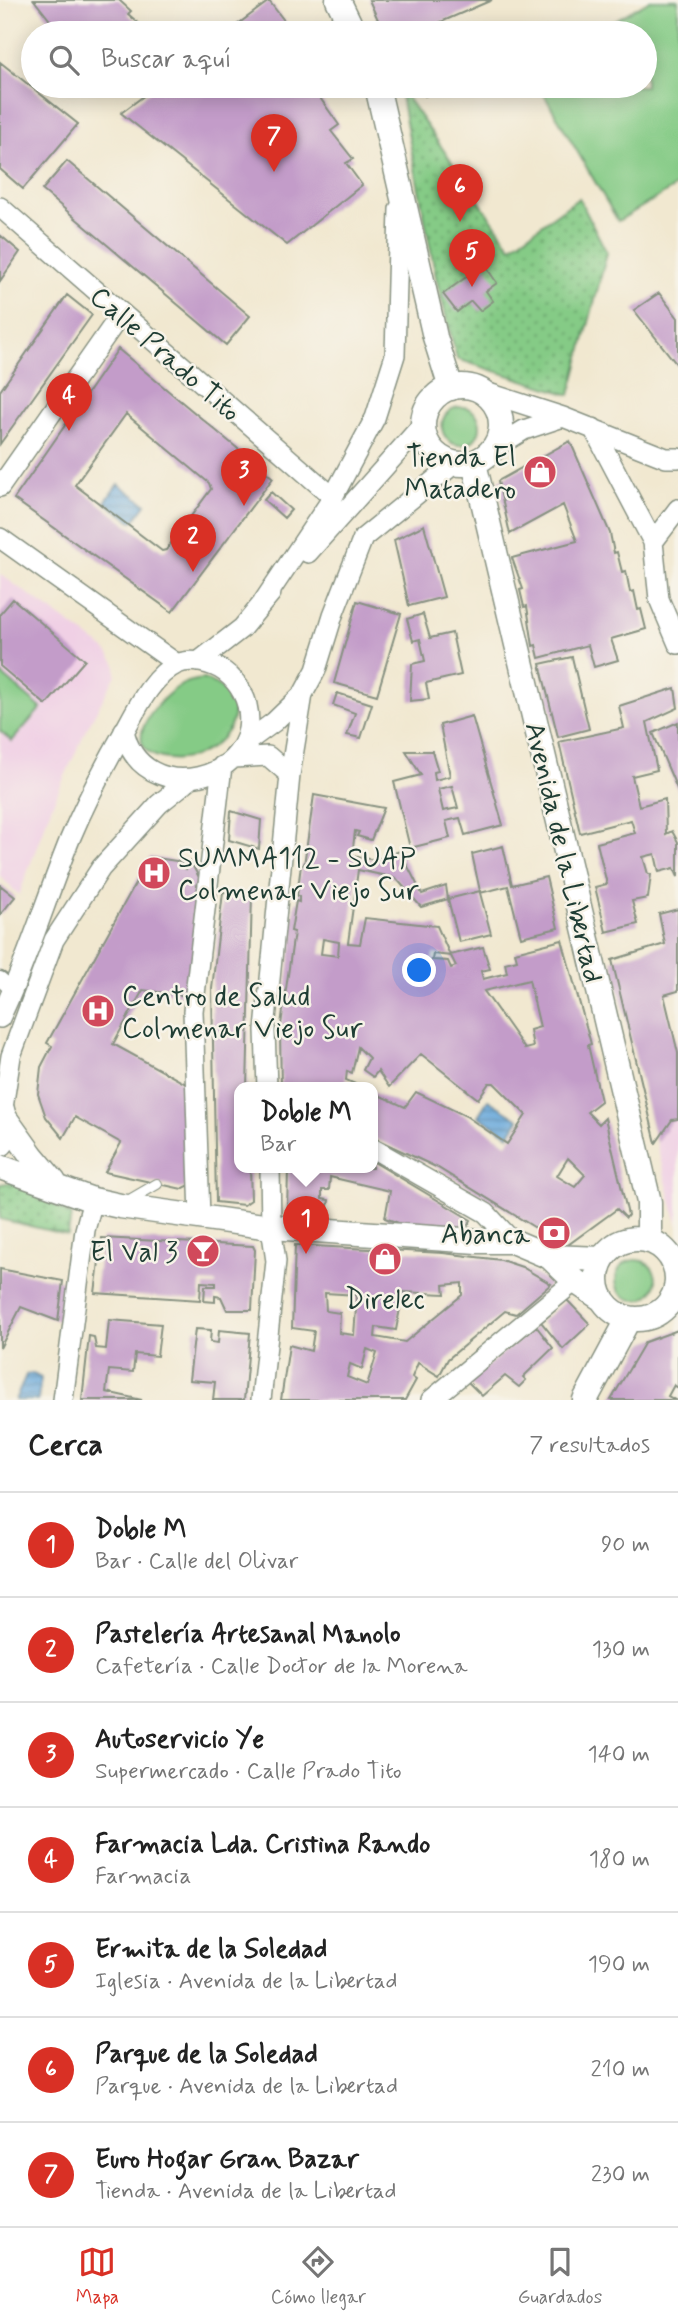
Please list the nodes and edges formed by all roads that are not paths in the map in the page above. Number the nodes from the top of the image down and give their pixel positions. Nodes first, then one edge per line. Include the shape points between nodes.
1 (338, 0) edge
2 (348, 21) edge
3 (380, 98) edge
4 (399, 180) junction
5 (0, 207) edge
6 (121, 314) junction
7 (451, 388) junction
8 (479, 390) junction
9 (564, 417) junction
10 (423, 424) junction
11 (593, 428) junction
12 (474, 458) junction
13 (678, 458) edge
14 (0, 487) edge
15 (333, 497) junction
16 (678, 509) edge
17 (0, 538) edge
18 (653, 542) junction
19 (263, 602) junction
20 (678, 644) edge
21 (198, 662) junction
22 (177, 664) junction
23 (303, 694) junction
24 (124, 730) junction
25 (233, 756) junction
26 (290, 775) junction
27 (190, 779) junction
28 (6, 984) edge
29 (0, 1018) edge
30 (267, 1082) edge
31 (1, 1112) edge
32 (0, 1142) edge
33 (378, 1152) edge
34 (0, 1167) edge
35 (270, 1173) edge
36 (157, 1184) dead end
37 (60, 1187) junction
38 (93, 1200) junction
39 (120, 1206) junction
40 (200, 1217) junction
41 (271, 1227) junction
42 (512, 1241) junction
43 (649, 1241) junction
44 (550, 1256) junction
45 (602, 1259) junction
46 (676, 1264) edge
47 (575, 1281) junction
48 (675, 1297) edge
49 (602, 1299) junction
50 (629, 1318) junction
51 (63, 1400) edge
52 (261, 1400) edge
53 (431, 1400) edge
54 (585, 1400) edge

1 - 2 street
3 - 4 street
4 - 7 street
4 - 15 street via 396,355 375,418
5 - 6 street, Calle Prado Tito
6 - 14 street
6 - 15 street, Calle Prado Tito
7 - 8 street
7 - 10 street via 434,398
8 - 9 street
8 - 12 street via 500,416 500,433
9 - 11 street
9 - 12 street via 524,430
10 - 12 street via 428,445 444,460
10 - 19 street
11 - 13 street via 666,458
11 - 18 street
12 - 23 street via 363,538 316,670
12 - 43 street, Avenida de la Libertad via 649,1202
15 - 19 street
16 - 18 street
17 - 22 street
18 - 20 street via 659,598
19 - 21 street via 242,628
21 - 22 street
21 - 25 street via 221,670 239,687 247,705 249,725
22 - 24 street via 155,684
23 - 25 street
23 - 26 street
24 - 27 street via 128,747 148,769
24 - 28 street
25 - 26 street via 268,756
25 - 27 street via 206,776
25 - 40 street via 194,1011 194,1145
26 - 30 street via 265,1030
27 - 31 street via 159,804 101,868 54,940 11,1056
28 - 29 street
31 - 32 main road
31 - 37 street
33 - 42 street via 486,1213
34 - 37 street
35 - 41 street
36 - 39 lane
37 - 38 street
38 - 39 street
38 - 51 street
39 - 40 street
40 - 41 street
41 - 42 street
41 - 52 street via 276,1261
42 - 44 street
43 - 45 street via 628,1240
43 - 46 street
44 - 45 street
44 - 47 street
45 - 49 street via 597,1279
46 - 48 street
47 - 49 street
47 - 53 street
48 - 50 street via 654,1315
49 - 50 street
50 - 54 street

